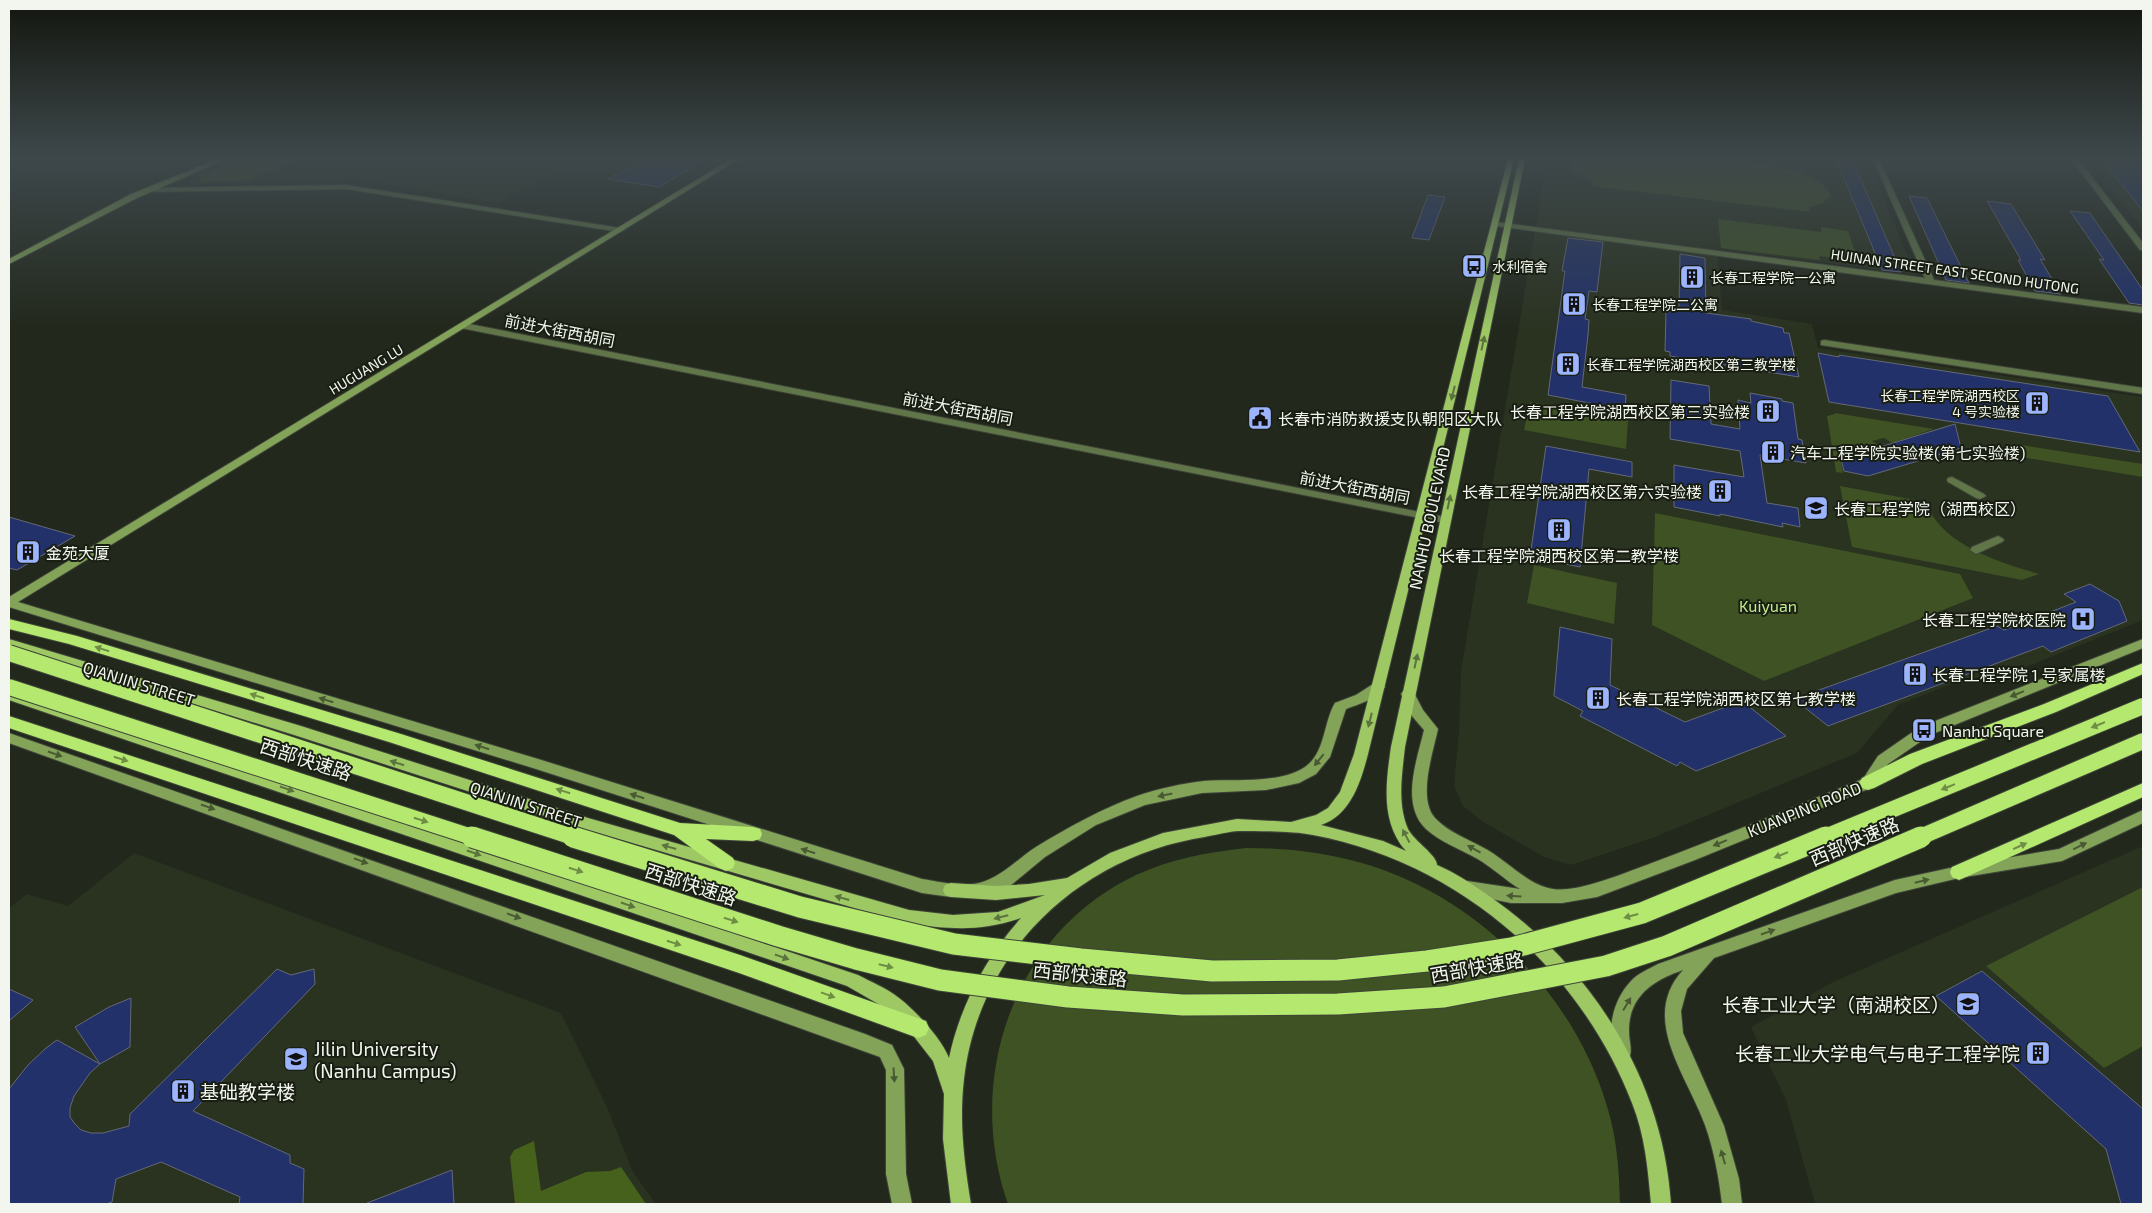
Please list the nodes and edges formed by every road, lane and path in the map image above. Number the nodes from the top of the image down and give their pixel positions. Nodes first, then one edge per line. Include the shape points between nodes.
1 (97, 216) edge
2 (531, 216) edge
3 (644, 216) edge
4 (1498, 216) edge
5 (1510, 216) edge
6 (1901, 216) edge
7 (2118, 216) edge
8 (1496, 224) junction
9 (1508, 225) junction
10 (620, 230) junction
11 (2143, 248) edge
12 (9, 262) edge
13 (1930, 282) junction
14 (2143, 310) edge
15 (464, 326) junction
16 (1824, 343) dead end
17 (2143, 391) edge
18 (1952, 480) dead end
19 (1980, 496) dead end
20 (1422, 515) junction
21 (1446, 520) junction
22 (1998, 540) dead end
23 (1976, 550) dead end
24 (9, 602) edge
25 (9, 624) edge
26 (9, 643) edge
27 (2143, 643) edge
28 (9, 653) edge
29 (2143, 668) edge
30 (9, 687) edge
31 (1378, 688) junction
32 (1408, 694) junction
33 (9, 695) edge
34 (2143, 706) edge
35 (9, 722) edge
36 (9, 738) edge
37 (2143, 741) edge
38 (1868, 783) junction
39 (2143, 790) edge
40 (2143, 816) edge
41 (1291, 827) junction
42 (680, 830) junction
43 (753, 834) junction
44 (726, 863) junction
45 (1439, 872) junction
46 (1959, 872) junction
47 (1070, 883) junction
48 (1467, 888) junction
49 (951, 890) junction
50 (1562, 896) junction
51 (1047, 902) junction
52 (1709, 952) junction
53 (918, 1028) junction
54 (1627, 1067) junction
55 (952, 1093) junction
56 (902, 1204) edge
57 (961, 1204) edge
58 (1661, 1204) edge
59 (1732, 1204) edge

1 - 12 main road
2 - 10 street
3 - 10 main road, HUGUANG LU
4 - 8 main road, NANHU BOULEVARD
5 - 9 main road, NANHU BOULEVARD
6 - 13 street
7 - 11 street
8 - 9 street, HUINAN STREET EAST SECOND HUTONG
8 -> 20 main road, NANHU BOULEVARD
9 - 13 street, HUINAN STREET EAST SECOND HUTONG
21 -> 9 main road, NANHU BOULEVARD
10 - 15 main road, HUGUANG LU
13 - 14 street, HUINAN STREET EAST SECOND HUTONG
15 - 20 street, 前进大街西胡同
15 - 24 main road, HUGUANG LU
16 - 17 street
18 - 19 street
20 - 21 street, 前进大街西胡同
20 - 31 main road, NANHU BOULEVARD
32 -> 21 main road, NANHU BOULEVARD
22 - 23 street
43 -> 24 main road via 538,764
42 -> 25 highway via 395,738
44 -> 26 main road, QIANJIN STREET via 588,824 296,730
27 -> 38 main road, KUANPING ROAD via 1925,731 1883,760
34 -> 28 highway, 西部快速路, bridge via 1642,913 1512,948 1427,961 1338,970 1212,971 954,944 800,907 654,863
29 - 38 highway via 2050,708 1916,759
30 -> 37 highway, 西部快速路, bridge via 856,959 940,980 1068,997 1183,1006 1338,1004 1444,998 1606,966 1667,946
31 -> 41 main road, NANHU BOULEVARD via 1364,744 1340,806 1322,818
31 -> 49 main road via 1340,706 1325,753 1311,770 1294,779 1266,784 1202,787 1142,800 1091,821 1039,853 1004,881 977,890
45 -> 32 main road, NANHU BOULEVARD via 1407,842 1395,814 1393,792
50 -> 32 main road via 1540,892 1526,885 1488,857 1430,823 1423,814 1418,798 1431,729 1417,713
33 -> 53 main road via 852,980 892,1003
35 -> 53 highway via 800,985
36 -> 56 main road via 886,1051 895,1069 896,1174
38 -> 50 main road, KUANPING ROAD via 1597,890
46 -> 39 highway
46 -> 40 main road via 2062,855
41 - 45 main road via 1366,842
41 - 47 main road via 1232,826 1174,836 1120,854
42 - 43 highway
42 - 44 highway
49 -> 43 main road via 922,886
51 -> 44 main road, QIANJIN STREET via 998,919 953,922 909,917
45 - 48 main road
52 -> 46 main road via 1895,887
47 - 49 main road via 996,893
47 - 51 main road
50 -> 48 main road, KUANPING ROAD via 1511,896
48 - 54 main road via 1521,928 1564,970 1591,1005
51 - 55 main road via 1008,945 977,998 959,1052
54 -> 52 main road via 1619,1035 1620,1014 1638,986 1664,969
59 -> 52 main road via 1715,1126 1673,1025 1672,1011 1680,985
53 - 55 main road via 940,1058
54 - 58 main road via 1652,1137
55 - 57 main road via 951,1129

